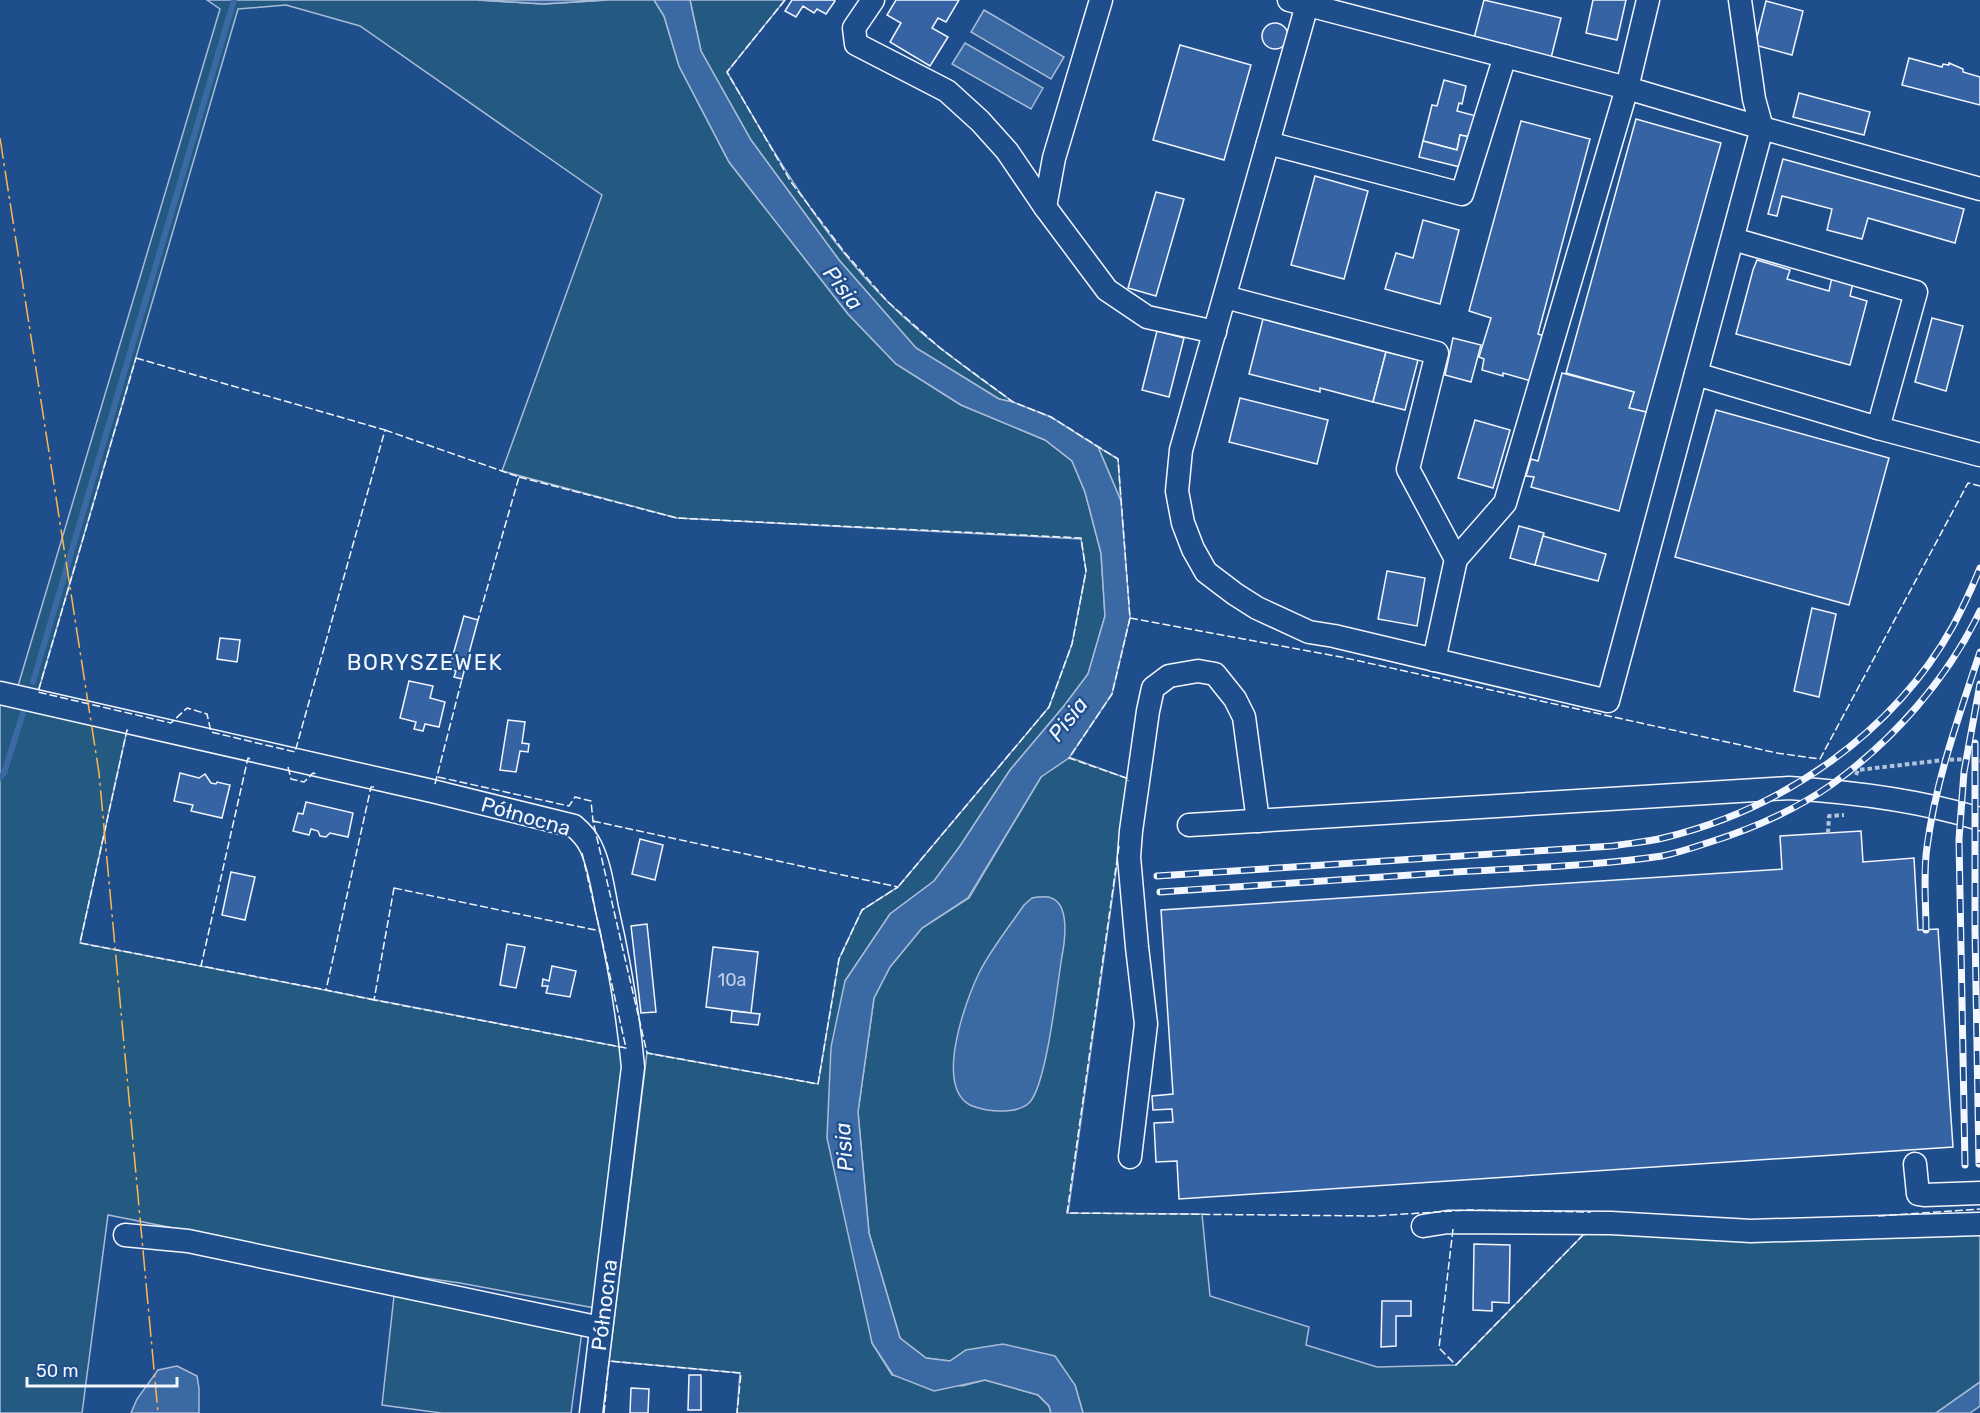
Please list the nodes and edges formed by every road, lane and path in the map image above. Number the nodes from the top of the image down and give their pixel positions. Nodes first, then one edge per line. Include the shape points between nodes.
1 (873, 0) edge
2 (1101, 0) edge
3 (1648, 0) edge
4 (1740, 0) edge
5 (1298, 2) edge
6 (1505, 56) junction
7 (1627, 88) junction
8 (1762, 128) junction
9 (1268, 143) junction
10 (1980, 189) edge
11 (1045, 207) junction
12 (1733, 239) junction
13 (1225, 297) junction
14 (1215, 332) junction
15 (1696, 374) junction
16 (1878, 428) junction
17 (1980, 455) edge
18 (1456, 559) junction
19 (1434, 660) junction
20 (0, 693) edge
21 (1980, 819) edge
22 (1258, 821) junction
23 (1189, 825) dead end
24 (1130, 1157) dead end
25 (1915, 1164) dead end
26 (1980, 1193) edge
27 (1980, 1224) edge
28 (1423, 1226) dead end
29 (125, 1235) dead end
30 (601, 1328) junction
31 (591, 1413) edge

1 - 11 street via 854,28 856,44 947,92 1007,151
2 - 11 street via 1054,158
3 - 7 street
4 - 8 street
5 - 6 street
5 - 9 street
6 - 7 street
6 - 9 street via 1462,194
7 - 8 street
7 - 18 street via 1505,503
8 - 10 street
8 - 12 street
9 - 13 street
11 - 14 street via 1107,290 1147,317
12 - 15 street
12 - 16 street via 1916,292
13 - 14 street
13 - 18 street via 1437,353 1408,470
14 - 19 street via 1181,450 1177,491 1183,523 1206,572 1257,608 1309,632
15 - 16 street
15 - 19 street via 1608,701
16 - 17 street
18 - 19 street
20 - 30 street, Północna via 432,791 574,826 583,834 597,865 613,936 633,1067
21 - 22 street via 1852,792 1789,788
22 - 23 street
22 - 24 street via 1244,717 1235,699 1215,674 1198,671 1169,676 1153,688 1131,831 1129,857 1146,1024
25 - 26 street via 1918,1194
27 - 28 street via 1751,1231 1611,1223 1448,1222
29 - 30 street via 188,1241
30 - 31 street, Północna

